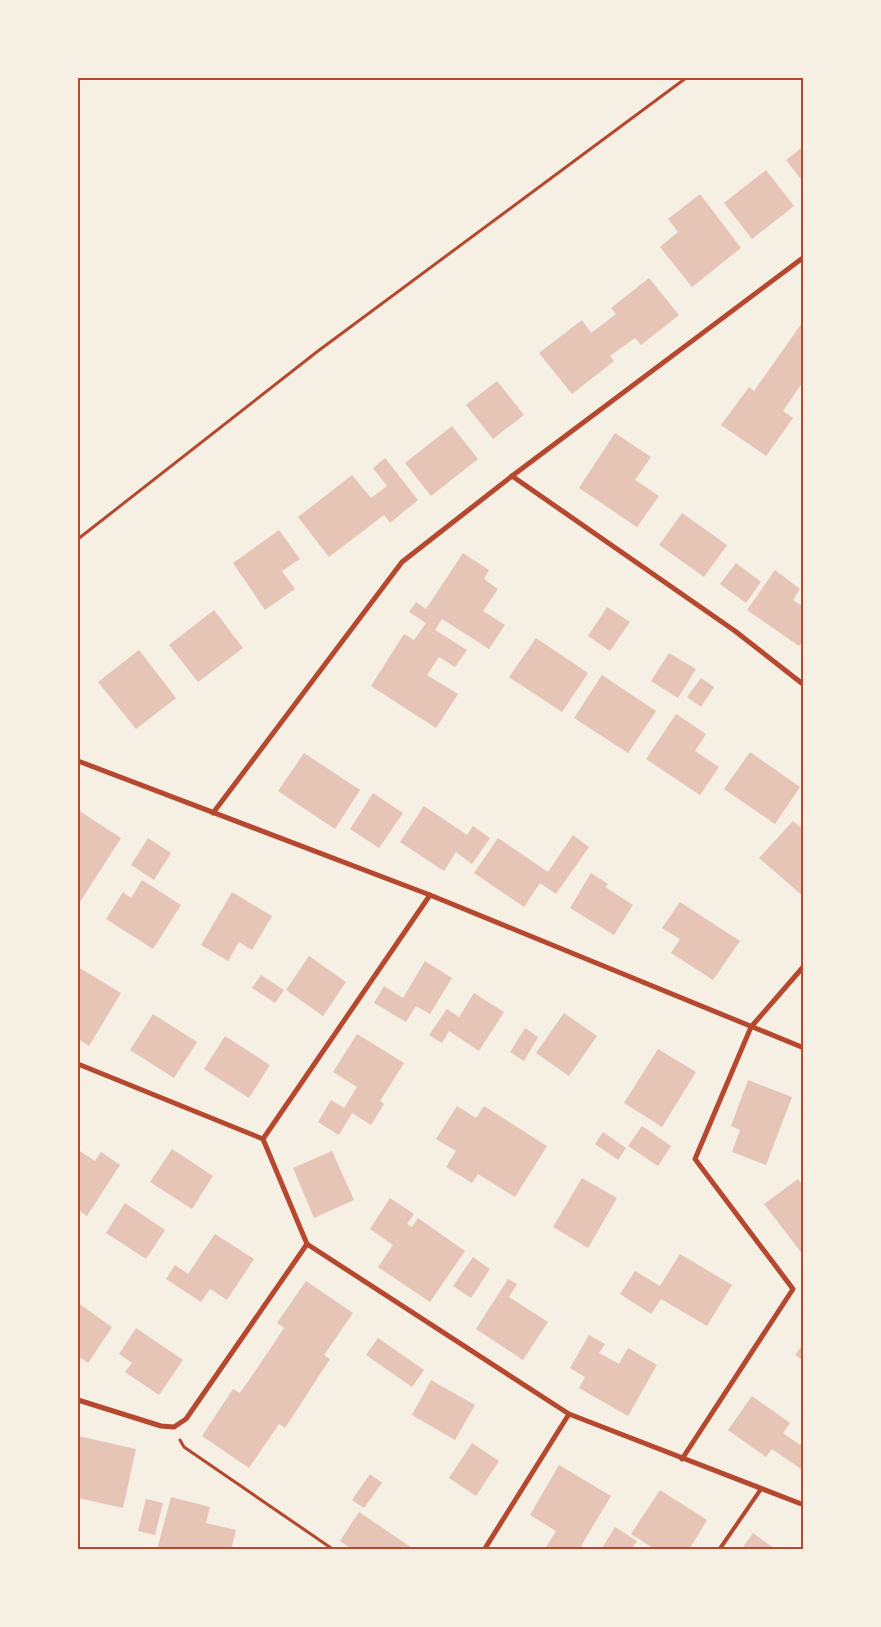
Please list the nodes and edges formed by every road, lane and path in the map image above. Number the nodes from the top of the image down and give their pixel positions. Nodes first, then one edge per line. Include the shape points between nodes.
1 (686, 78) edge
2 (804, 257) edge
3 (512, 476) junction
4 (78, 538) edge
5 (804, 685) edge
6 (78, 761) edge
7 (213, 813) junction
8 (430, 895) junction
9 (804, 966) edge
10 (751, 1027) junction
11 (804, 1048) edge
12 (78, 1064) edge
13 (263, 1139) junction
14 (307, 1244) junction
15 (78, 1400) edge
16 (569, 1414) junction
17 (174, 1427) junction
18 (682, 1459) junction
19 (760, 1489) junction
20 (804, 1505) edge
21 (334, 1550) edge
22 (484, 1550) edge
23 (719, 1550) edge

1 - 4 path via 318,351
2 - 3 street
3 - 5 street via 735,631
3 - 7 street via 402,562
6 - 7 street
7 - 8 street
8 - 10 street
8 - 13 street
9 - 10 street
10 - 11 street
10 - 18 street via 695,1159 793,1289
12 - 13 street
13 - 14 street
14 - 16 street
14 - 17 street via 186,1419
15 - 17 street via 161,1426
16 - 18 street
16 - 22 street
17 - 21 path via 184,1447
18 - 19 street
19 - 20 street
19 - 23 lane

